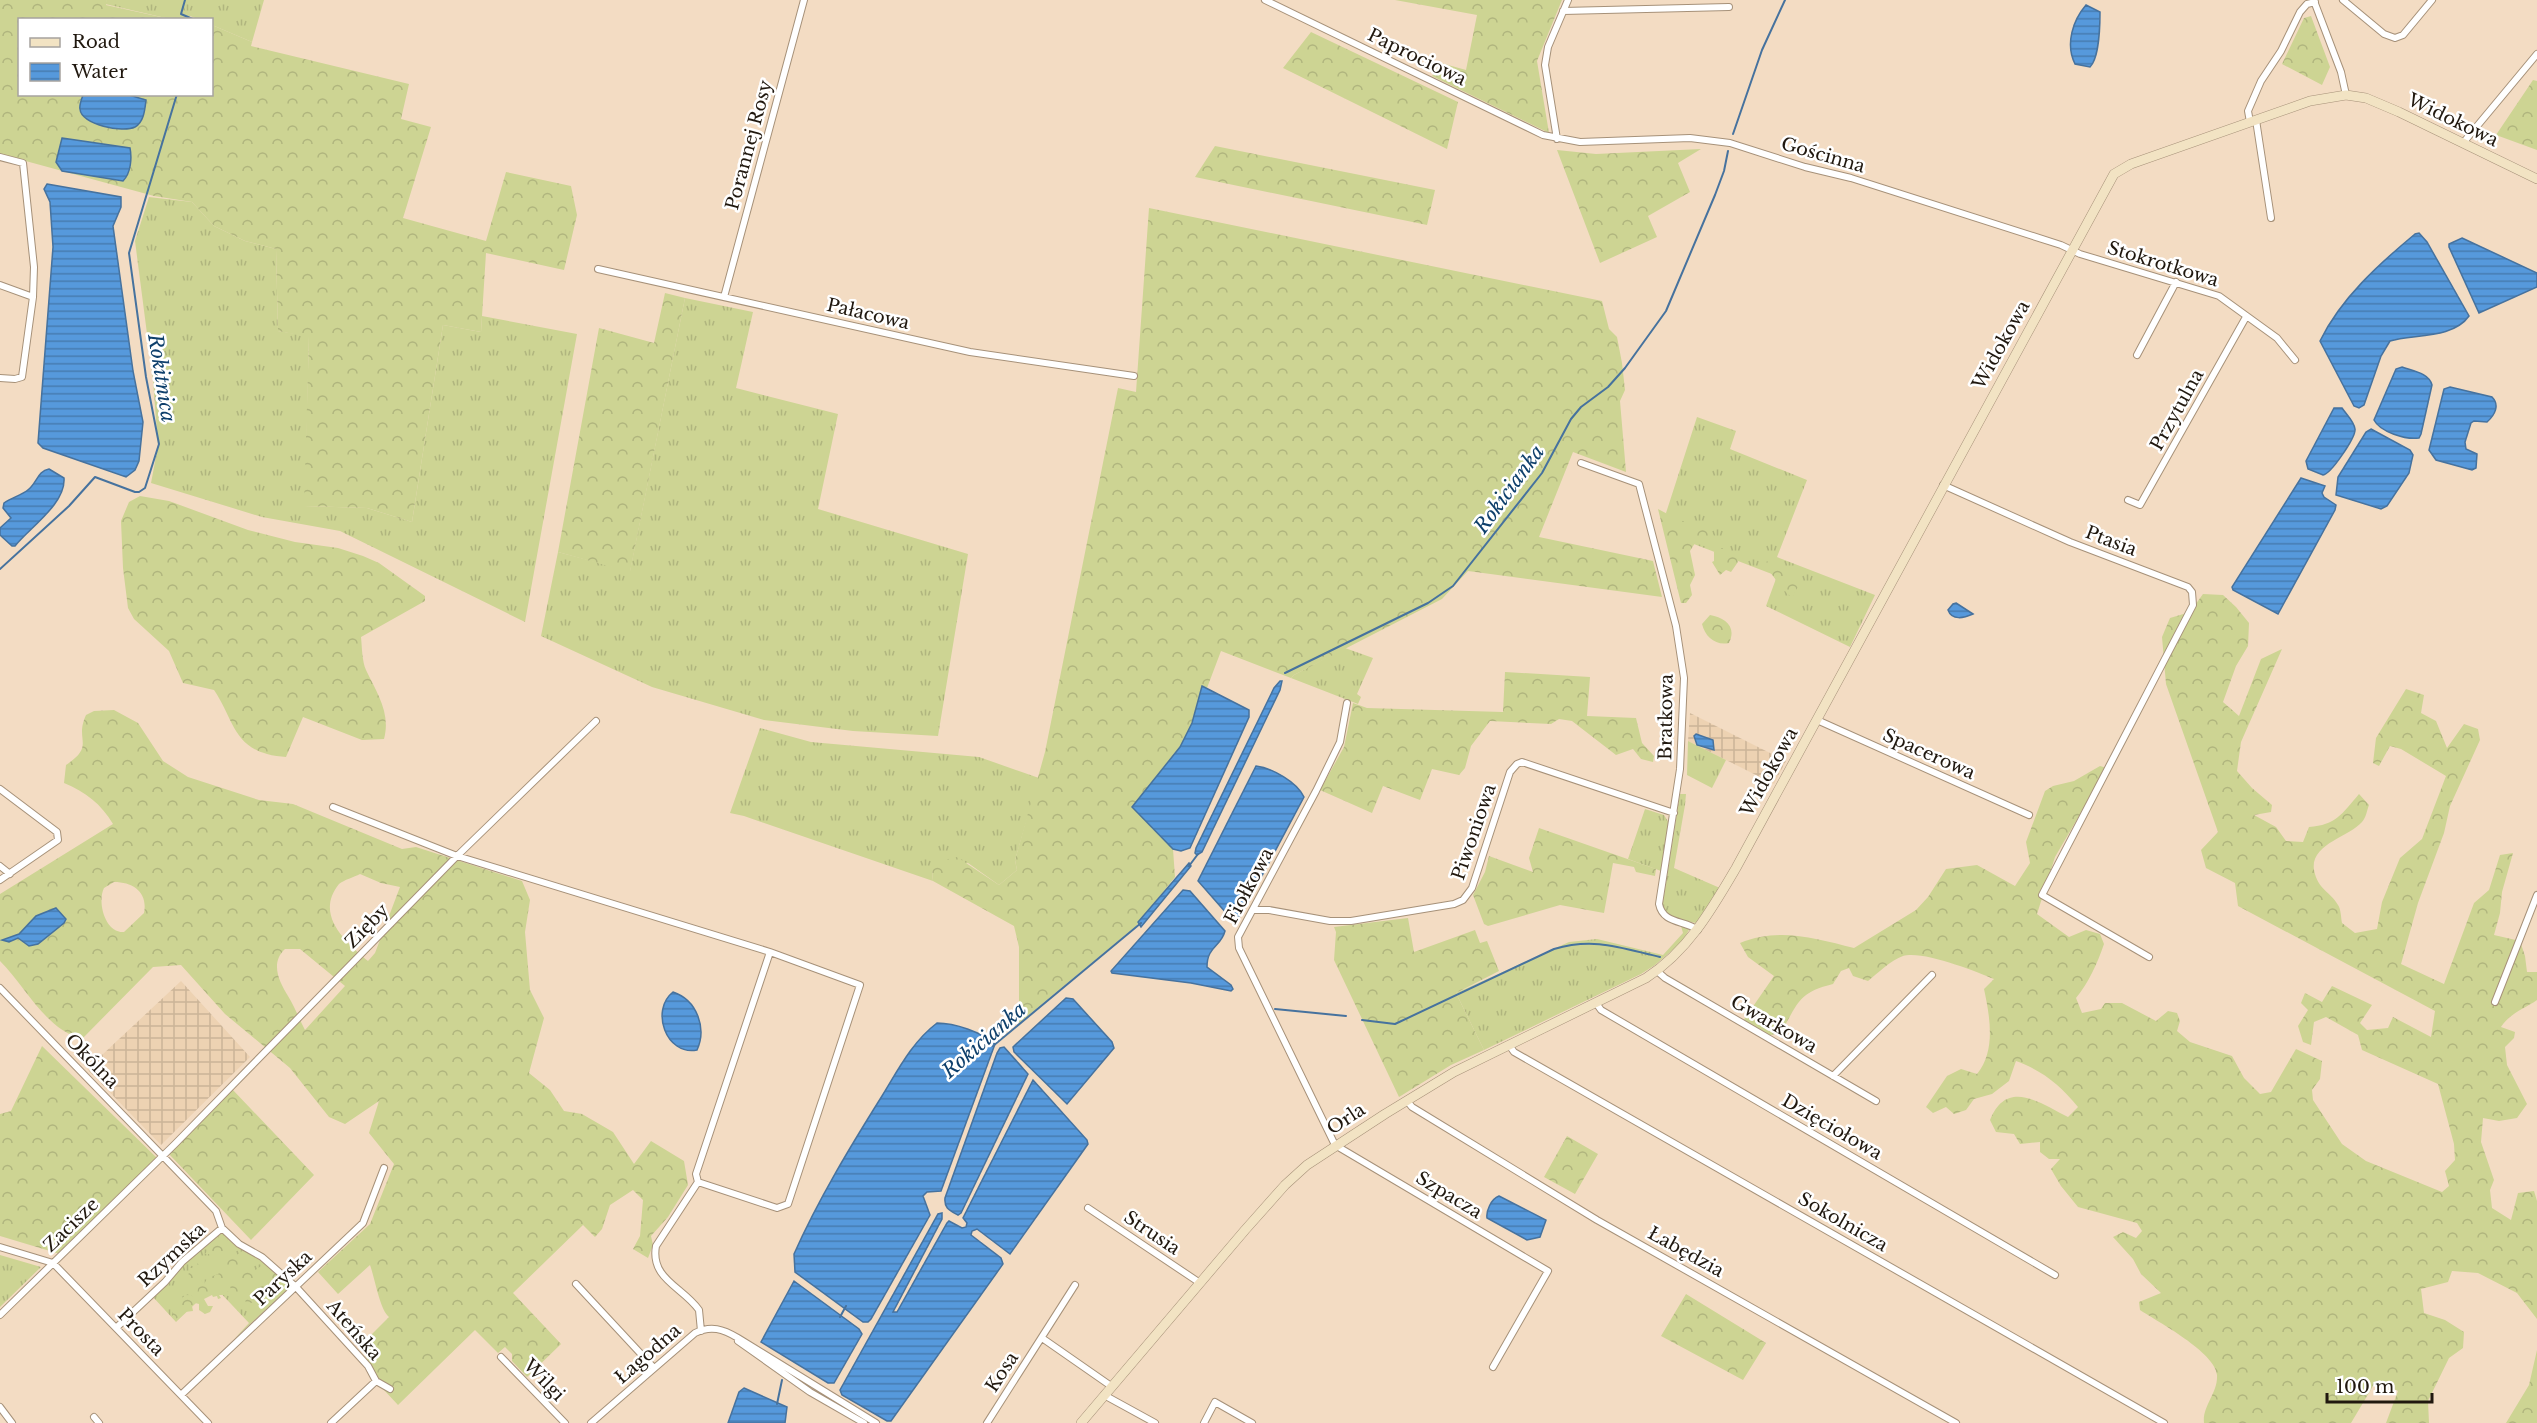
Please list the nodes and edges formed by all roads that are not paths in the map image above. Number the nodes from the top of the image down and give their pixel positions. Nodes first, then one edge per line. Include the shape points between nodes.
1 (804, 0) edge
2 (1264, 0) edge
3 (1568, 0) edge
4 (2343, 0) edge
5 (2432, 0) edge
6 (2314, 1) edge
7 (1729, 7) dead end
8 (1563, 10) junction
9 (2537, 54) edge
10 (2346, 95) junction
11 (2253, 121) junction
12 (1557, 139) junction
13 (2463, 143) junction
14 (0, 157) edge
15 (2537, 179) edge
16 (2271, 218) dead end
17 (2072, 250) junction
18 (598, 269) dead end
19 (2176, 282) junction
20 (0, 285) edge
21 (33, 297) junction
22 (724, 297) junction
23 (2246, 317) junction
24 (2137, 355) dead end
25 (2295, 360) dead end
26 (1134, 376) dead end
27 (0, 378) edge
28 (1581, 463) dead end
29 (1943, 485) junction
30 (2128, 500) dead end
31 (1347, 703) dead end
32 (1817, 720) junction
33 (596, 721) dead end
34 (0, 789) edge
35 (333, 807) dead end
36 (1674, 813) junction
37 (2029, 815) dead end
38 (457, 856) junction
39 (0, 866) edge
40 (10, 874) junction
41 (0, 880) edge
42 (2537, 896) edge
43 (1253, 910) junction
44 (1697, 930) junction
45 (770, 952) junction
46 (2150, 957) dead end
47 (1658, 971) junction
48 (1932, 975) dead end
49 (0, 988) edge
50 (2494, 1002) dead end
51 (1596, 1003) junction
52 (1509, 1045) junction
53 (1833, 1076) junction
54 (1407, 1101) junction
55 (1876, 1101) dead end
56 (1335, 1145) junction
57 (163, 1156) junction
58 (384, 1168) dead end
59 (698, 1182) junction
60 (1088, 1208) dead end
61 (222, 1228) junction
62 (0, 1247) edge
63 (53, 1263) junction
64 (2055, 1275) dead end
65 (1200, 1283) junction
66 (576, 1284) dead end
67 (1075, 1286) dead end
68 (296, 1287) junction
69 (0, 1315) edge
70 (116, 1328) junction
71 (701, 1330) junction
72 (732, 1334) junction
73 (1042, 1338) junction
74 (501, 1357) dead end
75 (1493, 1366) dead end
76 (654, 1368) junction
77 (376, 1381) junction
78 (1111, 1386) junction
79 (390, 1389) dead end
80 (181, 1395) junction
81 (1104, 1395) junction
82 (0, 1407) edge
83 (94, 1417) dead end
84 (12, 1423) edge
85 (99, 1423) edge
86 (208, 1423) edge
87 (331, 1423) edge
88 (565, 1423) edge
89 (591, 1423) edge
90 (864, 1423) edge
91 (876, 1423) edge
92 (987, 1423) edge
93 (1081, 1423) edge
94 (1155, 1423) edge
95 (1204, 1423) edge
96 (1251, 1423) edge
97 (1956, 1423) edge
98 (2164, 1423) edge

1 - 22 street, Porannej Rosy
2 - 12 street, Paprociowa
3 - 8 street
4 - 5 street via 2395,38 2403,35
6 - 10 street
6 - 11 street via 2302,7 2261,81 2247,114
7 - 8 street
8 - 12 street via 1545,64
9 - 13 street
10 - 11 street, Widokowa via 2310,101
10 - 13 street, Widokowa via 2381,104
11 - 16 street
11 - 17 street, Widokowa via 2120,170 2107,184
12 - 17 street, Gościnna via 1604,142 1690,138 1730,143
13 - 15 street, Widokowa
14 - 21 street via 22,163 34,267
17 - 19 street, Stokrotkowa
17 - 29 street, Widokowa
18 - 22 street, Pałacowa
19 - 23 street, Stokrotkowa via 2219,296
19 - 24 street
20 - 21 street
21 - 27 street via 22,377
22 - 26 street, Pałacowa via 970,352
23 - 25 street, Stokrotkowa via 2277,338
23 - 30 street, Przytulna via 2140,506
28 - 36 street, Bratkowa via 1639,484 1676,626 1684,678
29 - 32 street, Widokowa
29 - 46 street, Ptasia via 2070,542 2188,587 2192,592 2193,605 2042,895
31 - 43 street, Fiołkowa via 1340,742
32 - 37 street, Spacerowa
32 - 44 street, Widokowa via 1736,868
33 - 38 street, Zięby
34 - 40 street via 57,832 58,840
35 - 38 street
36 - 43 street, Piwoniowa via 1522,762 1510,772 1470,892 1459,902 1342,921
36 - 44 street, Bratkowa via 1660,912
38 - 45 street
38 - 57 street, Zięby
39 - 40 street
40 - 41 street
42 - 50 street
43 - 56 street, Fiołkowa via 1238,937 1239,948
44 - 47 street, Orla
45 - 59 street via 696,1174
45 - 59 street via 860,985 788,1204 777,1208
47 - 51 street, Orla
47 - 53 street, Gwarkowa
48 - 53 street
49 - 57 street, Okólna
51 - 52 street, Orla
51 - 64 street, Dzięciołowa via 1601,1010
52 - 54 street, Orla
52 - 98 street, Sokolnicza via 1514,1052
53 - 55 street, Gwarkowa
54 - 56 street, Orla
54 - 97 street, Łabędzia via 1597,1220
56 - 65 street, Orla via 1285,1185
56 - 75 street, Szpacza via 1548,1271
57 - 61 street, Okólna via 216,1211
57 - 63 street, Zacisze
58 - 68 street, Paryska via 363,1223
59 - 71 street via 656,1246 655,1255 658,1270 699,1310
60 - 65 street, Strusia
61 - 68 street, Ateńska
61 - 70 street, Rzymska
62 - 63 street
63 - 69 street, Zacisze
63 - 70 street, Prosta
65 - 78 street, Orla
66 - 76 street
67 - 73 street, Kosa
68 - 77 street, Ateńska via 368,1366
68 - 80 street, Paryska
70 - 80 street, Prosta
71 - 72 street, Łagodna via 717,1328
71 - 76 street, Łagodna
72 - 90 street via 762,1360
72 - 91 street, Łagodna
73 - 78 street
73 - 92 street, Kosa
74 - 88 street, Wilgi
76 - 89 street, Łagodna
77 - 79 street, Ateńska
77 - 87 street
78 - 81 street, Orla
80 - 86 street, Prosta
81 - 93 street, Orla
81 - 94 street
82 - 84 street
83 - 85 street
95 - 96 street via 1215,1402

